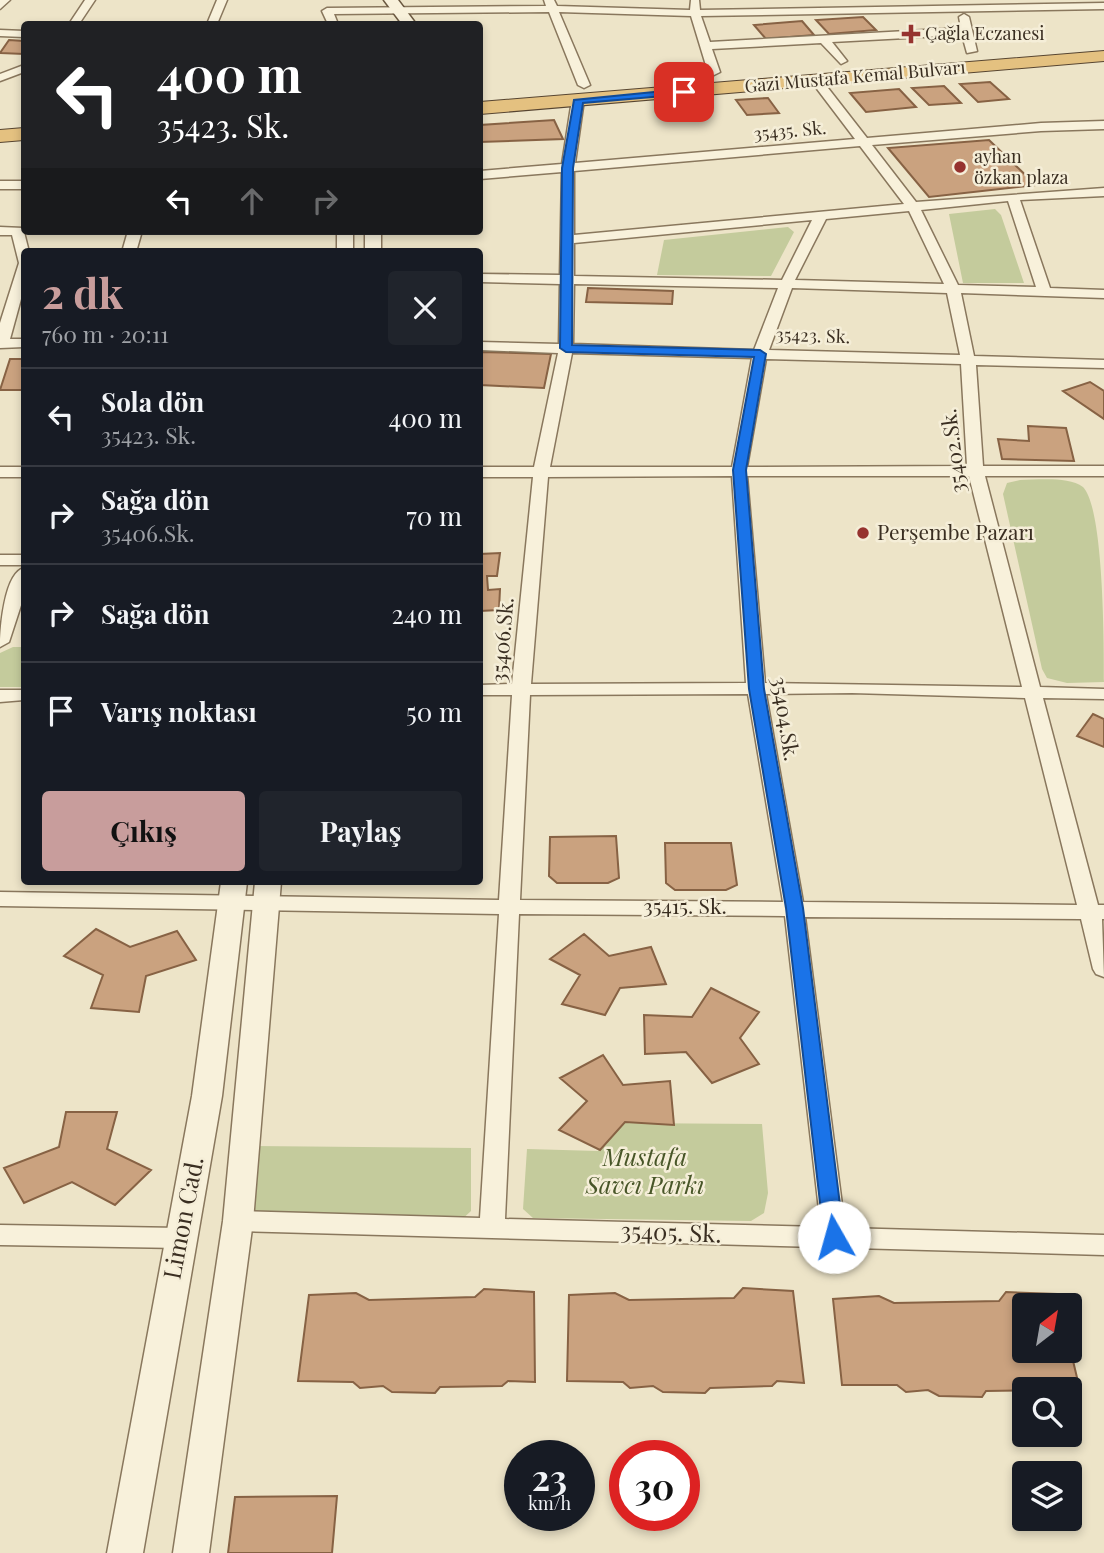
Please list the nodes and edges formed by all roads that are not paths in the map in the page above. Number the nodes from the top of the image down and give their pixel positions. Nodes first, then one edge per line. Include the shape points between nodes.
1 (5, 0) edge
2 (90, 0) edge
3 (222, 0) edge
4 (695, 0) edge
5 (552, 4) edge
6 (962, 5) edge
7 (1104, 5) edge
8 (0, 6) edge
9 (824, 6) edge
10 (400, 12) edge
11 (695, 13) junction
12 (76, 21) edge
13 (213, 21) edge
14 (332, 21) edge
15 (967, 30) junction
16 (0, 33) edge
17 (21, 34) edge
18 (824, 39) junction
19 (1104, 44) edge
20 (705, 46) junction
21 (971, 51) junction
22 (1104, 56) edge
23 (841, 61) junction
24 (21, 69) edge
25 (714, 72) junction
26 (0, 78) edge
27 (817, 80) junction
28 (581, 92) junction
29 (483, 93) edge
30 (483, 108) edge
31 (1104, 125) edge
32 (21, 134) edge
33 (0, 136) edge
34 (861, 142) junction
35 (21, 145) edge
36 (0, 147) edge
37 (568, 168) junction
38 (483, 175) edge
39 (21, 185) edge
40 (0, 186) edge
41 (1104, 192) edge
42 (1013, 197) junction
43 (914, 208) junction
44 (820, 218) junction
45 (0, 231) edge
46 (568, 240) junction
47 (21, 248) edge
48 (21, 276) edge
49 (483, 278) edge
50 (568, 279) junction
51 (787, 283) junction
52 (953, 289) junction
53 (1044, 292) junction
54 (1104, 294) edge
55 (21, 343) edge
56 (0, 344) edge
57 (483, 346) edge
58 (566, 348) junction
59 (760, 354) junction
60 (968, 360) junction
61 (1104, 364) edge
62 (739, 470) junction
63 (975, 470) junction
64 (541, 471) junction
65 (1101, 471) edge
66 (0, 472) edge
67 (21, 472) edge
68 (483, 472) edge
69 (1104, 490) edge
70 (0, 560) edge
71 (21, 560) edge
72 (21, 582) edge
73 (0, 642) edge
74 (756, 689) junction
75 (483, 690) edge
76 (522, 690) junction
77 (1034, 694) junction
78 (1104, 694) edge
79 (21, 695) edge
80 (0, 696) edge
81 (232, 893) edge
82 (267, 894) edge
83 (0, 899) edge
84 (511, 906) junction
85 (794, 908) junction
86 (1096, 911) edge
87 (1104, 969) edge
88 (238, 1221) junction
89 (492, 1228) junction
90 (0, 1235) edge
91 (834, 1237) junction
92 (180, 1238) junction
93 (1104, 1245) edge
94 (125, 1553) edge
95 (191, 1553) edge

1 - 8 street
2 - 12 street
3 - 13 street
4 - 11 street
5 - 10 street
5 - 11 street
5 - 28 street
6 - 7 street
6 - 9 street
6 - 15 street
9 - 11 street
10 - 14 street via 327,11
11 - 20 street
15 - 18 street
15 - 21 street
16 - 17 street
18 - 20 street
18 - 23 street
19 - 21 highway, Gazi Mustafa Kemal Bulvarı
20 - 25 street
21 - 23 highway, Gazi Mustafa Kemal Bulvarı
22 - 27 highway, Gazi Mustafa Kemal Bulvarı
23 - 25 highway, Gazi Mustafa Kemal Bulvarı
24 - 26 street
25 - 28 highway, Gazi Mustafa Kemal Bulvarı
27 - 28 highway, Gazi Mustafa Kemal Bulvarı
27 - 34 street, 35402.Sk.
28 - 29 highway, Gazi Mustafa Kemal Bulvarı
28 - 30 highway, Gazi Mustafa Kemal Bulvarı
28 - 37 street, 35406.Sk.
31 - 34 street, 35435. Sk.
32 - 33 highway
34 - 37 street, 35435. Sk.
34 - 43 street, 35402.Sk.
35 - 36 highway
37 - 38 street, 35435. Sk.
37 - 46 street, 35406.Sk.
39 - 40 street
41 - 42 street
42 - 43 street
42 - 53 street
43 - 44 street
43 - 52 street, 35402.Sk.
44 - 46 street
44 - 51 street, 35404.Sk.
45 - 47 street via 18,231
46 - 50 street, 35406.Sk.
48 - 56 street
49 - 50 street
50 - 51 street
50 - 58 street, 35406.Sk.
51 - 52 street
51 - 59 street, 35404.Sk.
52 - 53 street
52 - 60 street, 35402.Sk.
53 - 54 street
55 - 56 street
57 - 58 street, 35423. Sk.
58 - 59 street, 35423. Sk.
58 - 64 street, 35406.Sk.
59 - 60 street, 35423. Sk.
59 - 62 street, 35404.Sk.
60 - 61 street, 35423. Sk.
60 - 63 street, 35402.Sk.
62 - 63 street
62 - 64 street
62 - 74 street, 35404.Sk.
63 - 65 street
63 - 77 street, 35402.Sk.
64 - 68 street
64 - 76 street, 35406.Sk.
65 - 69 street
66 - 67 street
70 - 71 street
72 - 73 street
74 - 76 street
74 - 77 street
74 - 85 street, 35404.Sk.
75 - 76 street
76 - 84 street, 35406.Sk.
77 - 78 street
77 - 86 street, 35402.Sk.
79 - 80 street
81 - 82 street, 35415. Sk.
81 - 83 street, 35415. Sk.
81 - 92 street, Limon Cad. via 207,1096
82 - 84 street, 35415. Sk.
82 - 88 street
84 - 85 street, 35415. Sk.
84 - 89 street, 35406.Sk.
85 - 86 street, 35415. Sk.
85 - 91 street, 35404.Sk.
86 - 87 street, 35402.Sk.
88 - 89 street, 35405. Sk.
88 - 95 street
89 - 91 street, 35405. Sk.
90 - 92 street
91 - 93 street, 35405. Sk.
92 - 94 street, Limon Cad.

